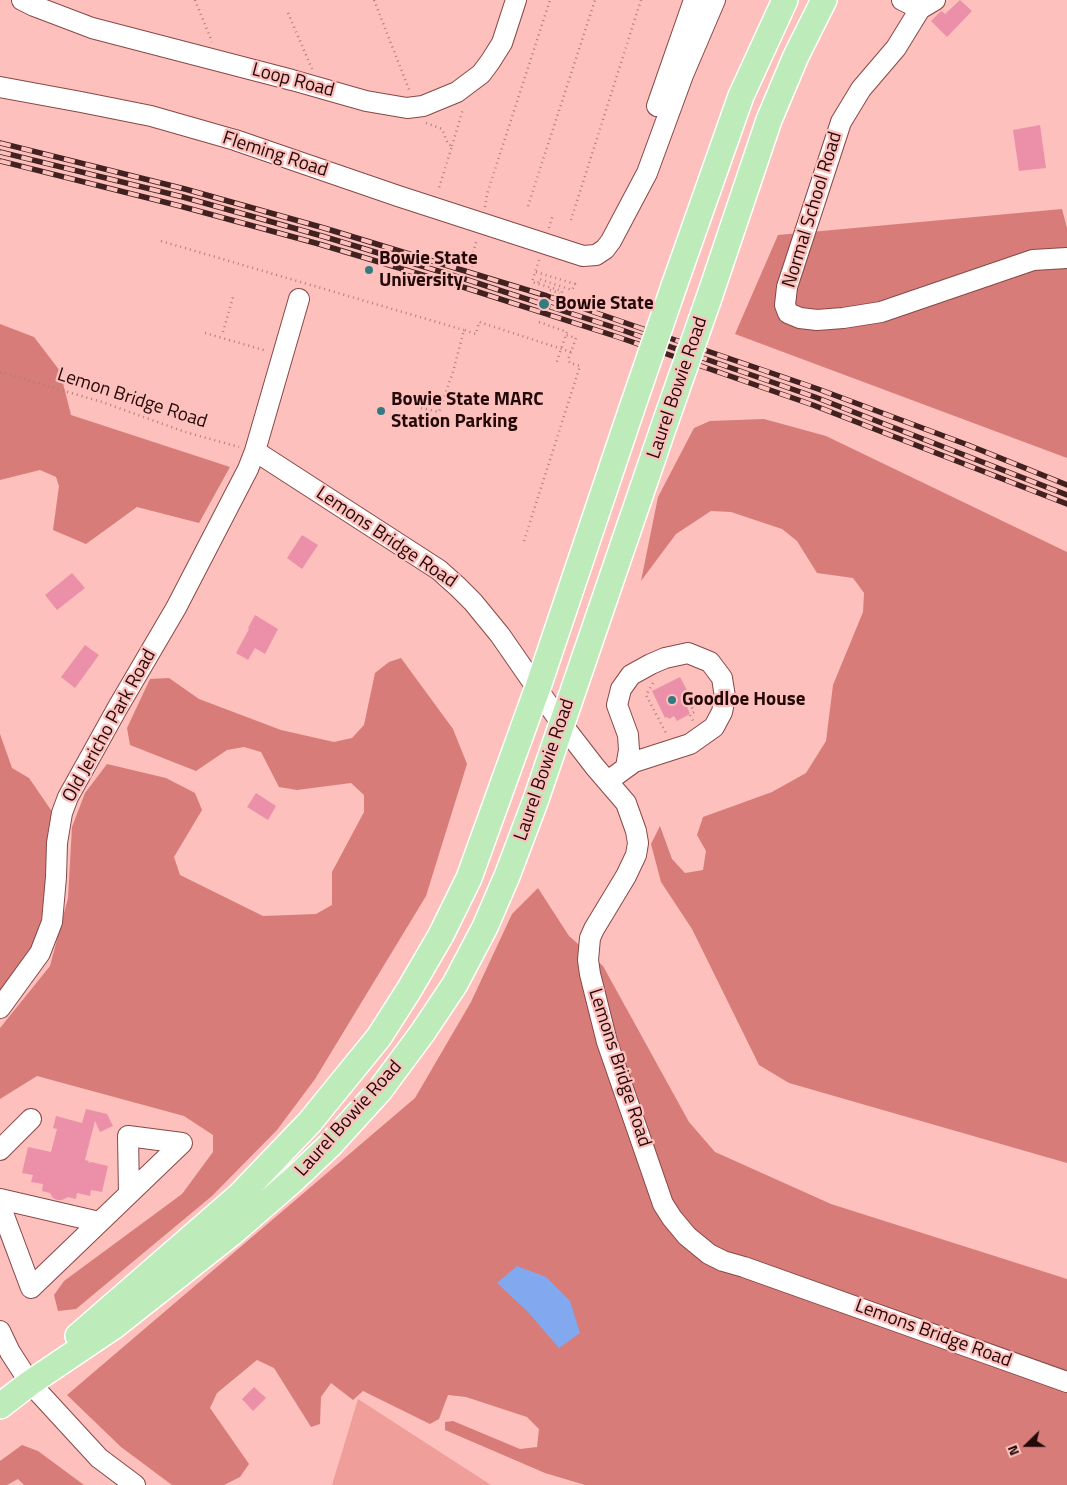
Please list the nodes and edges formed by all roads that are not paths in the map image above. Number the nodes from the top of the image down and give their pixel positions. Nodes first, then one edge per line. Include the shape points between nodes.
1 (22, 0) edge
2 (516, 0) edge
3 (694, 0) edge
4 (715, 0) edge
5 (785, 0) edge
6 (824, 0) edge
7 (919, 3) edge
8 (0, 88) edge
9 (657, 106) dead end
10 (1067, 258) edge
11 (302, 290) road end
12 (255, 451) junction
13 (538, 688) junction
14 (561, 723) junction
15 (626, 767) junction
16 (608, 781) junction
17 (0, 1008) edge
18 (31, 1119) dead end
19 (0, 1150) edge
20 (129, 1194) dead end
21 (0, 1199) edge
22 (0, 1205) edge
23 (99, 1222) junction
24 (0, 1331) edge
25 (1067, 1382) edge
26 (30, 1383) junction
27 (0, 1406) edge
28 (135, 1485) edge

1 - 2 street, Loop Road via 92,28 366,101 407,108 423,106 457,92 481,74 502,43
3 - 9 street
4 - 8 street, Fleming Road via 647,173 611,241 596,255 583,256 235,140 151,116
5 - 13 main road, Laurel Bowie Road, bridge via 741,96
6 - 14 main road, Laurel Bowie Road, bridge via 769,120
7 - 10 street, Normal School Road via 896,48 861,89 841,122 787,287 785,305 788,313 817,320 881,312 1033,260
11 - 12 street, Old Jericho Park Road
12 - 13 street, Lemons Bridge Road via 439,570 473,602
12 - 17 street, Old Jericho Park Road via 201,562 68,797 58,834 52,922 32,966
13 - 14 street, Lemons Bridge Road
13 - 26 main road, Laurel Bowie Road via 469,878 441,934 379,1037 309,1123 240,1195 92,1322
14 - 16 street, Lemons Bridge Road
14 - 26 main road, Laurel Bowie Road via 532,811 485,927 455,984 380,1090 292,1181 232,1233 113,1327
15 - 15 street via 696,741 714,727 725,698 722,678 710,662 688,653 651,664 631,675 621,690 617,705 628,735
15 - 16 street
16 - 25 street, Lemons Bridge Road via 626,803 638,843 626,876 590,938 590,974 614,1060 663,1204 675,1222 696,1244 723,1261
18 - 19 street
20 - 23 street
21 - 23 street
22 - 23 street via 31,1288
24 - 26 street
26 - 27 main road, Laurel Bowie Road
26 - 28 street via 99,1458

